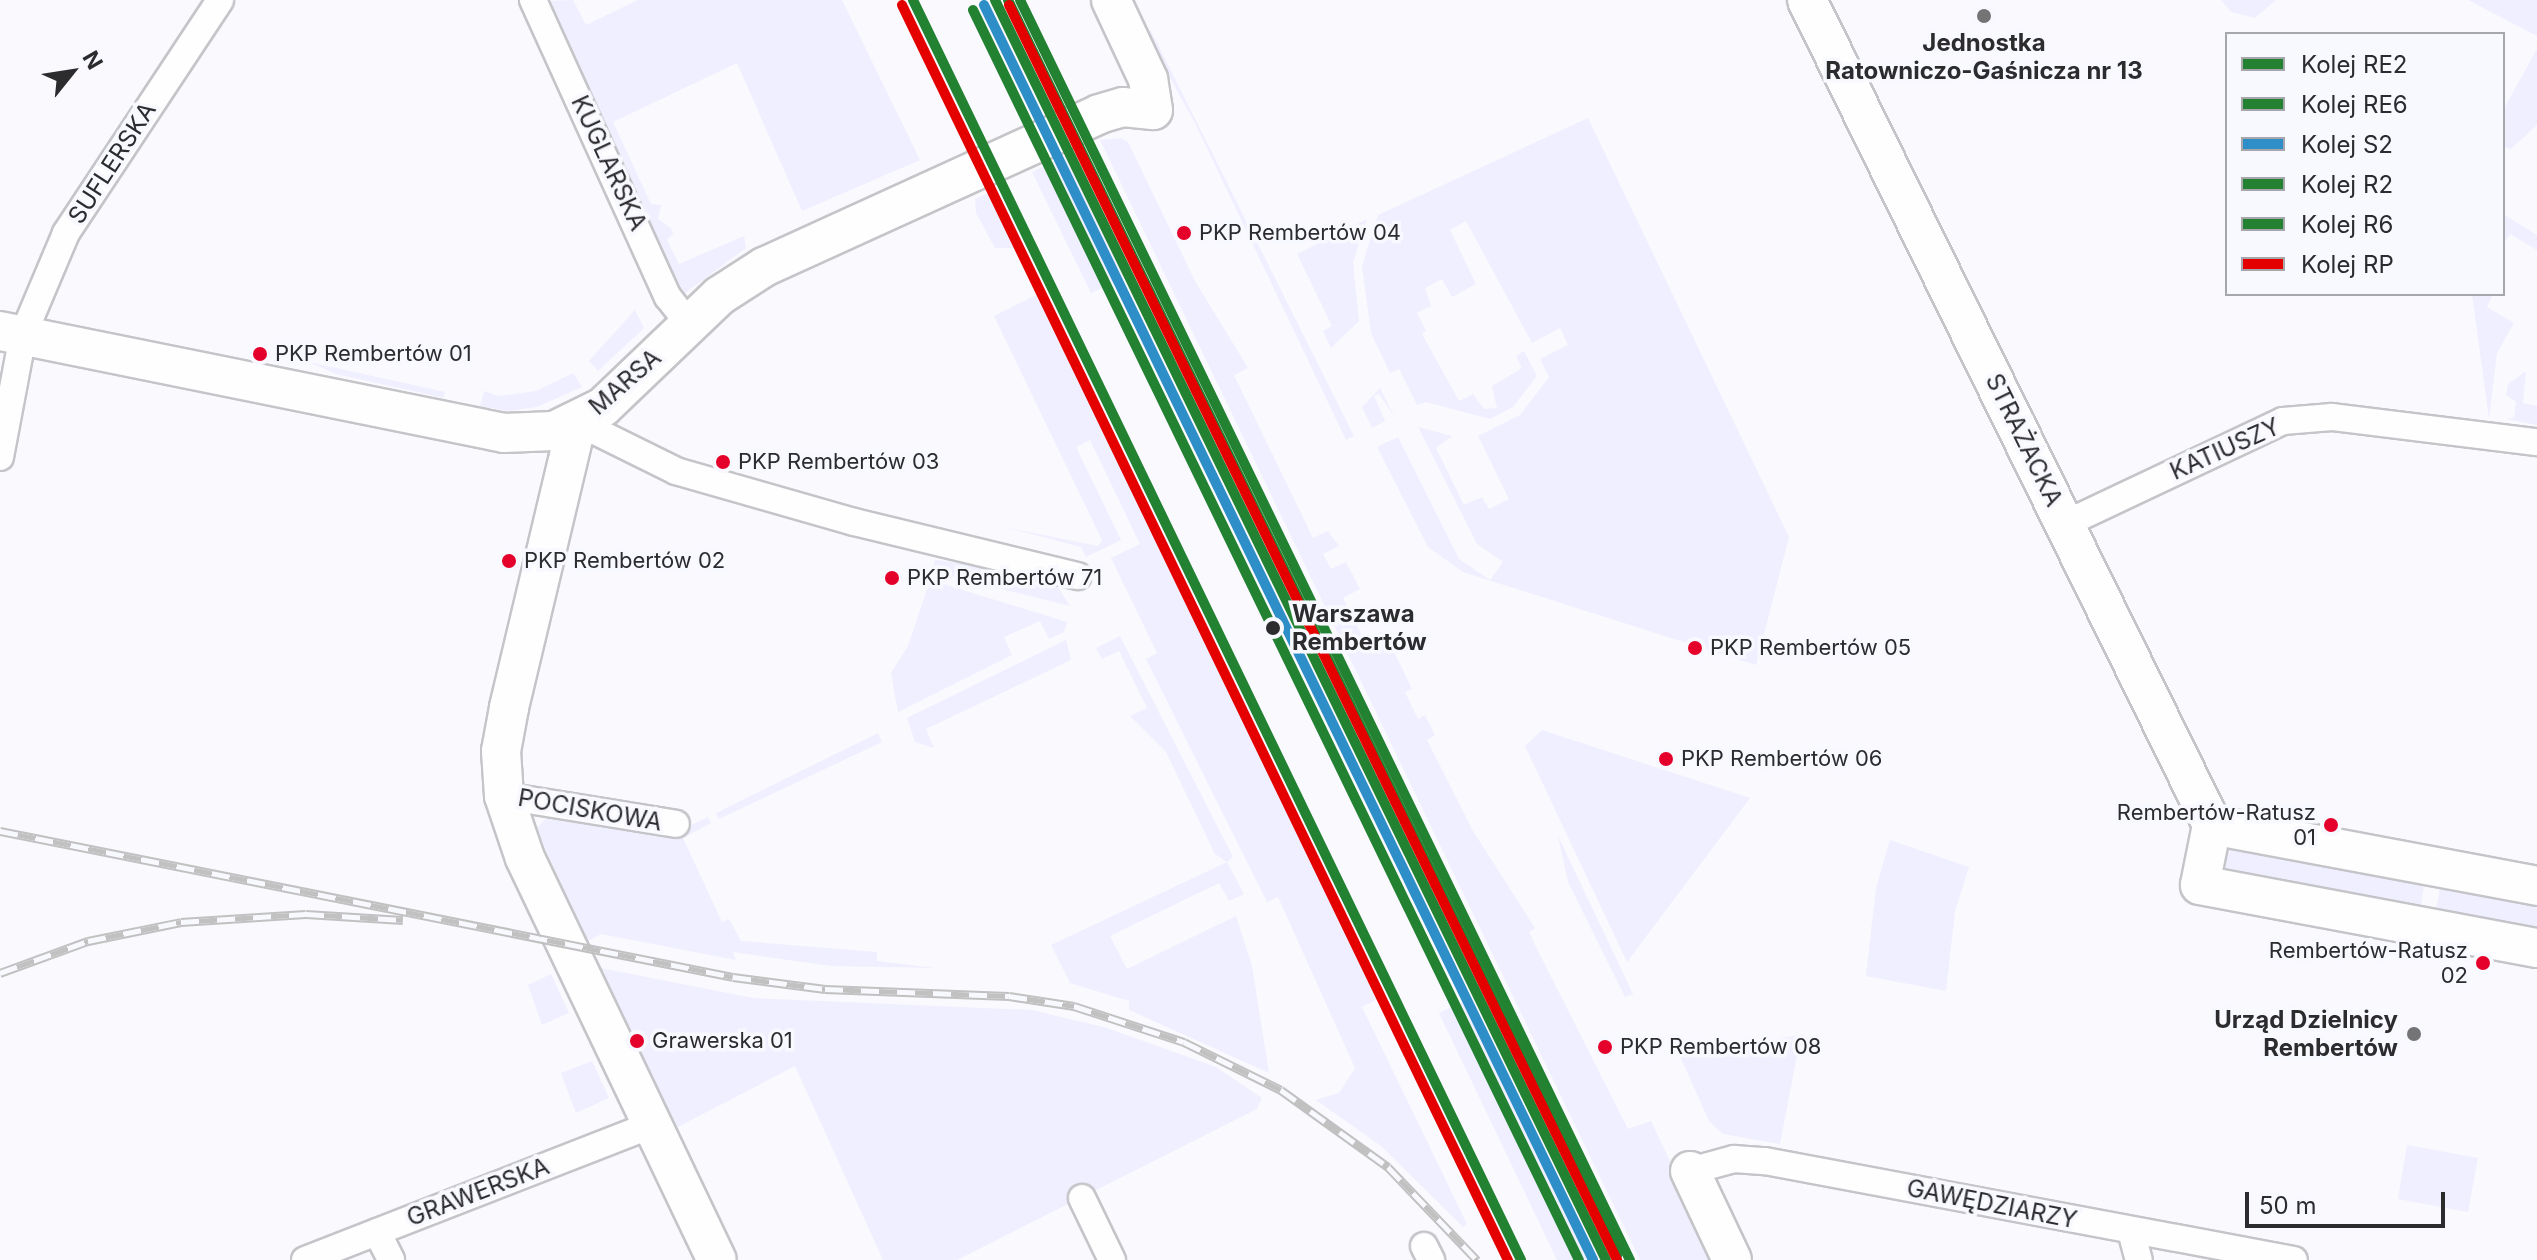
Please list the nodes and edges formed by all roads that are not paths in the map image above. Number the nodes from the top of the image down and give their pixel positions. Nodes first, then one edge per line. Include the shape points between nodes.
1 (220, 0) edge
2 (533, 0) edge
3 (1111, 0) edge
4 (1807, 0) edge
5 (688, 323) junction
6 (11, 333) edge
7 (577, 422) junction
8 (2537, 442) edge
9 (0, 457) edge
10 (2065, 524) junction
11 (1078, 576) dead end
12 (504, 796) junction
13 (676, 824) dead end
14 (2212, 825) junction
15 (2537, 886) edge
16 (2537, 948) edge
17 (652, 1125) junction
18 (1690, 1171) joint
19 (1082, 1198) dead end
20 (2131, 1231) junction
21 (377, 1232) junction
22 (305, 1260) edge
23 (391, 1260) edge
24 (717, 1260) edge
25 (1112, 1260) edge
26 (1732, 1260) edge
27 (2139, 1260) edge
28 (2294, 1260) edge

1 - 6 street, SUFLERSKA via 66,233
2 - 5 street, KUGLARSKA via 668,297
3 - 5 street, MARSA via 1148,79 1153,110 1123,107 1099,114 795,251 736,284
4 - 10 street, STRAŻACKA
5 - 7 street, MARSA via 623,391
6 - 7 street, MARSA via 504,433 539,435
6 - 9 street, SUFLERSKA
7 - 11 street via 676,471 854,522
7 - 12 street via 509,708 501,751
8 - 10 street, KATIUSZY via 2332,417 2283,421
10 - 14 street, STRAŻACKA
12 - 13 street, POCISKOWA
12 - 17 street via 525,858
14 - 15 street
14 - 16 street via 2200,885
17 - 21 street, GRAWERSKA
17 - 24 street
18 - 20 street, GAWĘDZIARZY via 1734,1159 1765,1161
18 - 26 street
19 - 25 street
20 - 27 street
20 - 28 street, GAWĘDZIARZY
21 - 22 street, GRAWERSKA
21 - 23 street

